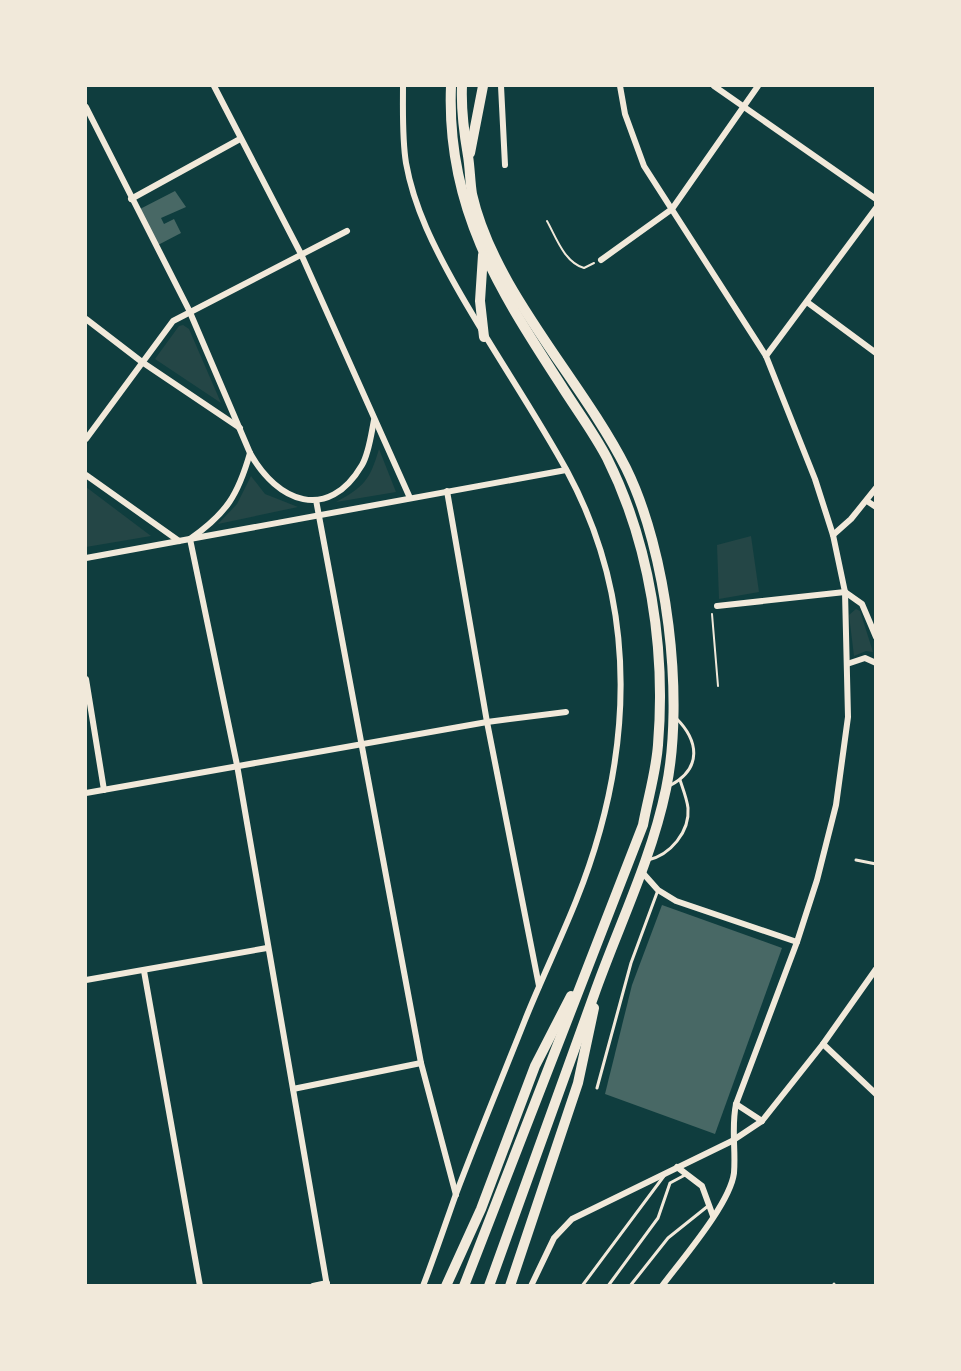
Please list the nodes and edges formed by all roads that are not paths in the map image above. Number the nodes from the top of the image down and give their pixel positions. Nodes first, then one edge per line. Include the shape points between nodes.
1 (214, 86) edge
2 (403, 86) edge
3 (451, 86) edge
4 (462, 86) edge
5 (483, 86) edge
6 (501, 86) edge
7 (620, 86) edge
8 (714, 86) edge
9 (758, 86) edge
10 (86, 107) edge
11 (744, 107) junction
12 (240, 139) junction
13 (469, 162) junction
14 (505, 165) dead end
15 (131, 199) junction
16 (876, 199) edge
17 (876, 208) edge
18 (672, 209) junction
19 (347, 231) dead end
20 (301, 254) junction
21 (483, 255) junction
22 (601, 260) road end
23 (807, 302) junction
24 (189, 310) junction
25 (86, 319) edge
26 (484, 336) junction
27 (876, 354) edge
28 (766, 356) junction
29 (142, 362) junction
30 (374, 420) junction
31 (240, 428) junction
32 (86, 439) edge
33 (250, 453) junction
34 (566, 470) junction
35 (86, 475) edge
36 (876, 488) edge
37 (447, 491) junction
38 (410, 498) junction
39 (316, 500) junction
40 (867, 501) junction
41 (876, 507) edge
42 (319, 515) junction
43 (832, 535) junction
44 (190, 539) junction
45 (179, 541) junction
46 (86, 558) edge
47 (845, 592) junction
48 (717, 606) road end
49 (876, 638) edge
50 (876, 663) edge
51 (847, 664) junction
52 (86, 679) edge
53 (566, 712) dead end
54 (673, 715) junction
55 (487, 722) junction
56 (363, 744) junction
57 (237, 765) junction
58 (680, 780) junction
59 (666, 787) junction
60 (104, 790) junction
61 (86, 793) edge
62 (646, 860) junction
63 (856, 860) dead end
64 (876, 864) edge
65 (642, 872) junction
66 (658, 890) junction
67 (797, 942) junction
68 (267, 948) junction
69 (876, 969) edge
70 (144, 971) junction
71 (585, 972) junction
72 (600, 978) junction
73 (86, 980) edge
74 (539, 986) junction
75 (824, 1044) junction
76 (421, 1063) junction
77 (597, 1088) dead end
78 (293, 1089) junction
79 (876, 1094) edge
80 (736, 1104) junction
81 (762, 1121) junction
82 (732, 1142) junction
83 (677, 1167) junction
84 (667, 1172) junction
85 (689, 1174) junction
86 (456, 1195) junction
87 (710, 1204) junction
88 (712, 1216) junction
89 (327, 1284) edge
90 (200, 1286) edge
91 (313, 1286) edge
92 (423, 1286) edge
93 (446, 1286) edge
94 (464, 1286) edge
95 (489, 1286) edge
96 (510, 1286) edge
97 (531, 1286) edge
98 (582, 1286) edge
99 (608, 1286) edge
100 (630, 1286) edge
101 (662, 1286) edge

1 - 12 street
2 - 26 street via 406,162 417,205 437,252
3 - 21 highway via 457,169
4 - 13 highway
5 - 13 highway
6 - 14 street
7 - 18 street via 635,145
8 - 11 street
9 - 11 street
10 - 15 street
11 - 16 street
11 - 18 street
12 - 15 street
12 - 20 street
13 - 54 highway via 472,195 505,275 614,446 648,526 669,640
15 - 24 street
17 - 23 street
18 - 22 street
18 - 28 street
19 - 20 street
20 - 24 street
20 - 30 street
21 - 26 highway via 480,301
21 - 71 highway via 513,311 606,457 638,542 653,609 660,677 653,778 643,825
23 - 27 street
23 - 28 street
24 - 29 street via 173,321
24 - 31 street
25 - 29 street
26 - 34 street
28 - 43 street via 815,479
29 - 31 street
29 - 32 street
30 - 38 street
30 - 39 street via 362,465 349,482
31 - 33 street
33 - 39 street via 260,471 279,489 303,500
33 - 44 street via 234,498
34 - 37 street
34 - 74 street via 592,524 610,584 620,633 620,734 596,843 577,900
35 - 45 street
36 - 40 street
37 - 38 street
37 - 55 street
38 - 42 street
39 - 42 street
40 - 41 street
40 - 43 street
42 - 44 street
42 - 56 street
43 - 47 street
44 - 45 street
44 - 57 street
45 - 46 street
47 - 48 street
47 - 49 street via 862,604
47 - 51 street
50 - 51 street via 865,658
51 - 67 street via 848,717 836,805
52 - 60 street
53 - 55 street
54 - 58 lane via 691,735 694,748 691,768
54 - 59 highway
55 - 56 street
55 - 74 street
56 - 57 street
56 - 76 street
57 - 60 street
57 - 68 street
58 - 59 lane
58 - 62 lane via 688,809 682,833 660,857
59 - 62 highway
60 - 61 street
62 - 65 highway
63 - 64 lane
65 - 66 street
65 - 72 highway
66 - 67 street via 676,901
66 - 77 lane via 631,963
67 - 80 street
68 - 70 street
68 - 78 street
69 - 75 street
70 - 73 street
70 - 90 street
71 - 93 highway via 559,1014 535,1066 481,1209
71 - 94 highway
72 - 95 highway
72 - 96 highway via 578,1083
74 - 86 street
75 - 79 street
75 - 81 street
76 - 78 street
76 - 86 street
78 - 89 street
80 - 81 street
80 - 82 street
81 - 82 street
82 - 83 street
82 - 88 street via 731,1185
83 - 84 street
83 - 85 street
84 - 97 street via 567,1224 554,1238
84 - 98 lane
85 - 87 street via 702,1186
85 - 99 lane via 670,1183 658,1218
86 - 92 street
87 - 88 street
87 - 100 lane via 668,1238
88 - 101 street
89 - 91 street

